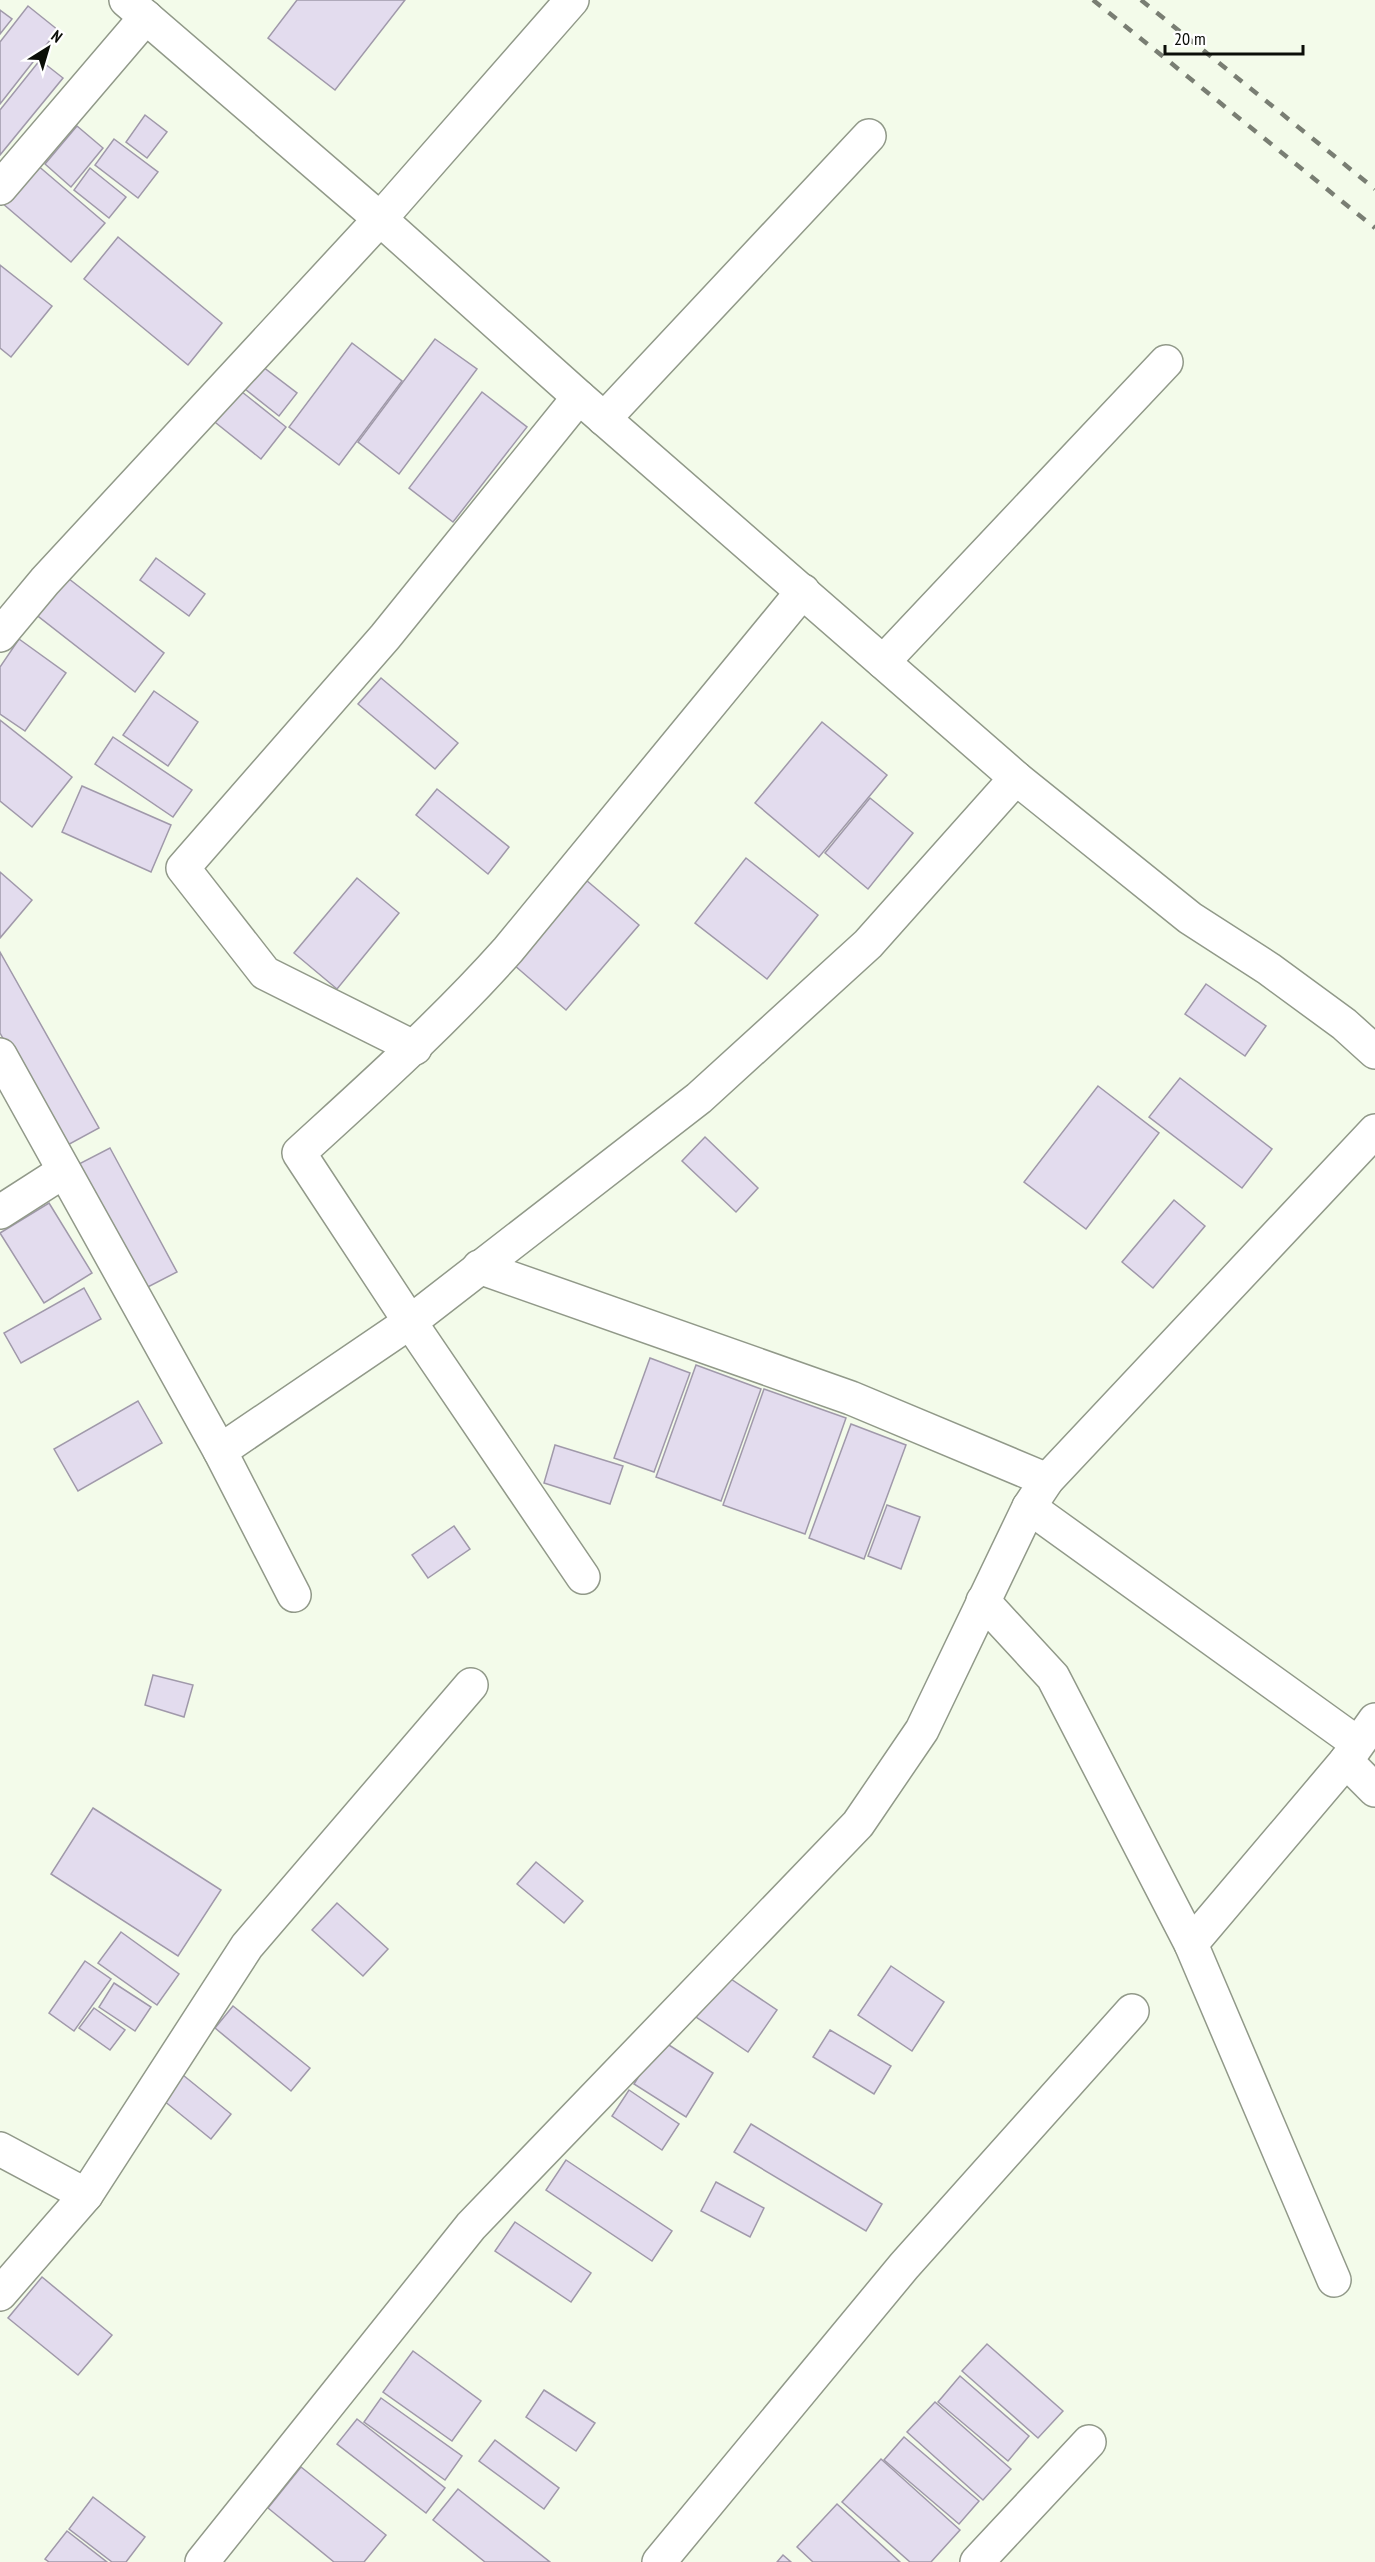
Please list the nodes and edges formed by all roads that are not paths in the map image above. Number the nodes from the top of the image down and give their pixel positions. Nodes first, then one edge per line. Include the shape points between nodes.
1 (572, 0) edge
2 (136, 8) edge
3 (869, 136) dead end
4 (0, 188) edge
5 (380, 219) junction
6 (1166, 362) dead end
7 (579, 397) junction
8 (604, 419) junction
9 (803, 591) junction
10 (0, 635) edge
11 (883, 662) junction
12 (1016, 778) junction
13 (415, 1048) junction
14 (1375, 1052) edge
15 (0, 1055) edge
16 (1375, 1131) edge
17 (64, 1171) junction
18 (0, 1212) edge
19 (479, 1267) junction
20 (410, 1322) junction
21 (219, 1451) junction
22 (1047, 1480) junction
23 (1029, 1507) junction
24 (583, 1577) dead end
25 (294, 1595) dead end
26 (983, 1601) junction
27 (471, 1685) dead end
28 (1360, 1741) edge
29 (1375, 1790) edge
30 (1191, 1944) junction
31 (1132, 2011) dead end
32 (0, 2149) edge
33 (86, 2195) junction
34 (1334, 2280) dead end
35 (0, 2294) edge
36 (1089, 2442) dead end
37 (202, 2562) edge
38 (659, 2562) edge
39 (977, 2562) edge

1 - 5 street
2 - 4 street
2 - 5 street
3 - 8 street
5 - 7 street
5 - 10 street via 45,581
6 - 11 street
7 - 8 street
7 - 13 street via 385,637 183,868 265,973
8 - 9 street
9 - 11 street
9 - 13 street via 508,950
11 - 12 street
12 - 14 street via 1190,918 1278,976
12 - 19 street via 868,944 699,1098
13 - 20 street via 299,1153
15 - 17 street
16 - 22 street
17 - 18 street
17 - 21 street
19 - 20 street
19 - 22 street via 851,1398
20 - 21 street
20 - 24 street
21 - 25 street
22 - 23 street
23 - 26 street
23 - 28 street
26 - 30 street via 1053,1677
26 - 37 street via 922,1730 858,1824 471,2226
27 - 33 street via 247,1946
28 - 29 street
28 - 30 street
30 - 34 street
31 - 38 street via 904,2266
32 - 33 street
33 - 35 street
36 - 39 street

